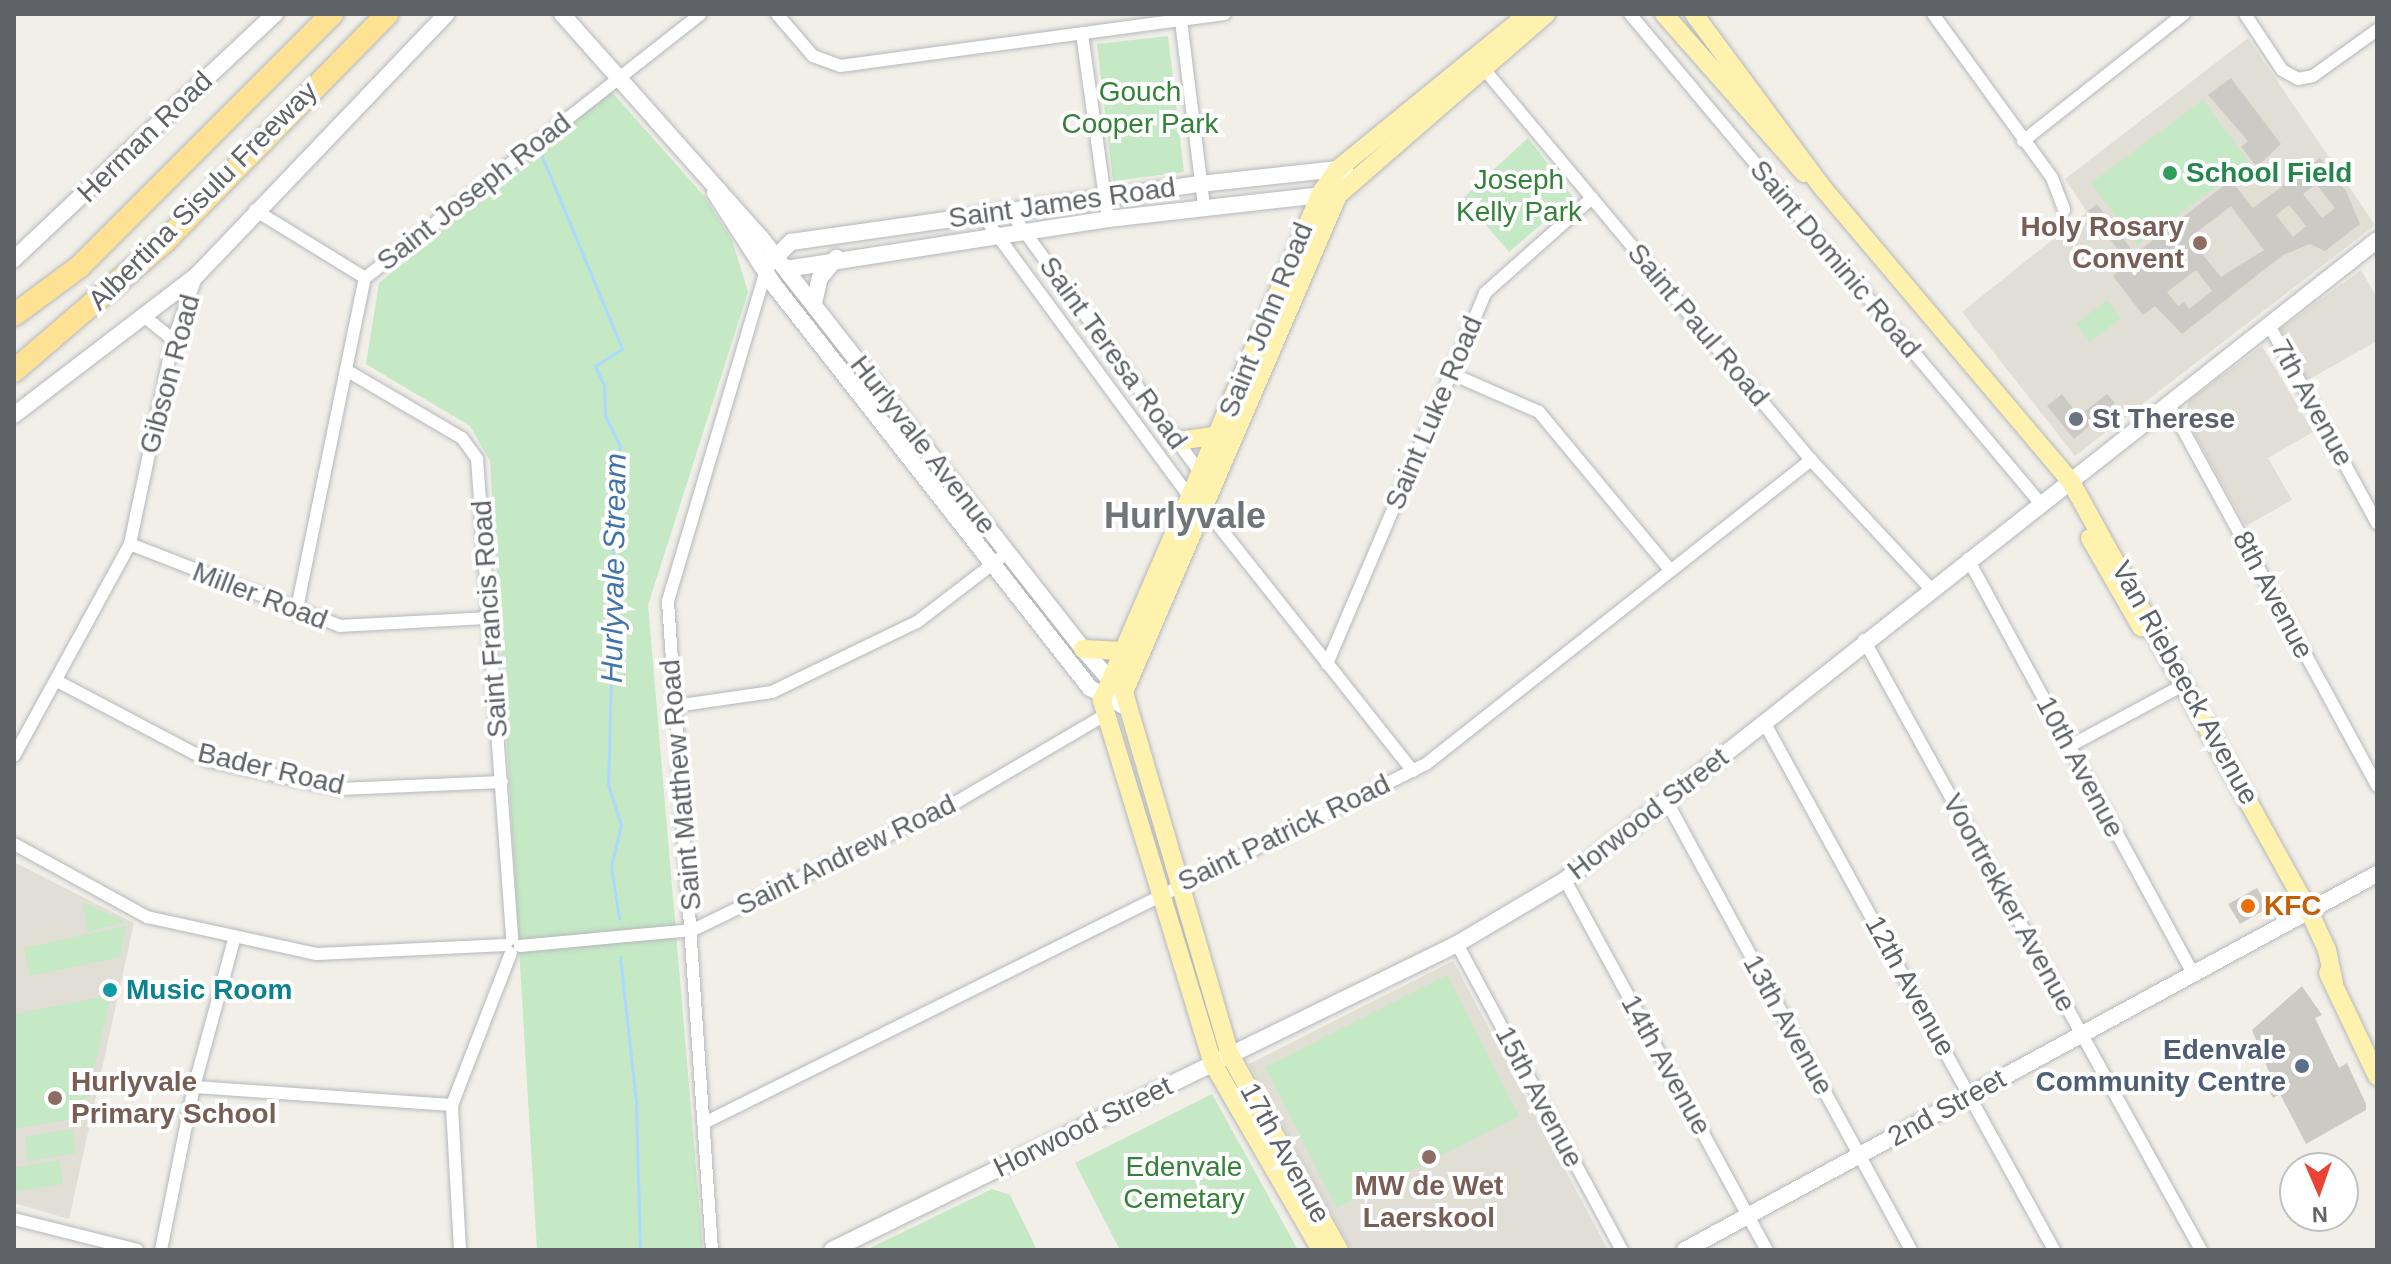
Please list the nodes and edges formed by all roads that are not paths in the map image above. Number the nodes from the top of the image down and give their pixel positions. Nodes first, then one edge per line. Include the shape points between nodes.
1 (275, 14) edge
2 (332, 14) edge
3 (387, 14) edge
4 (446, 14) edge
5 (562, 14) edge
6 (701, 14) edge
7 (777, 14) edge
8 (1225, 14) edge
9 (1528, 14) edge
10 (1546, 14) edge
11 (1630, 14) edge
12 (1664, 14) edge
13 (1694, 14) edge
14 (1933, 14) edge
15 (2184, 14) edge
16 (2245, 14) edge
17 (1129, 20) edge
18 (1181, 21) junction
19 (2377, 30) edge
20 (1082, 34) junction
21 (1478, 62) junction
22 (619, 77) junction
23 (2023, 141) junction
24 (1345, 173) junction
25 (709, 181) junction
26 (1200, 184) junction
27 (1822, 187) junction
28 (1330, 193) junction
29 (1104, 197) junction
30 (1592, 198) junction
31 (1204, 206) junction
32 (1008, 209) junction
33 (255, 210) junction
34 (2064, 210) dead end
35 (981, 213) junction
36 (1108, 219) junction
37 (1024, 231) junction
38 (996, 234) junction
39 (761, 238) junction
40 (791, 242) junction
41 (2375, 248) edge
42 (775, 254) junction
43 (836, 258) junction
44 (14, 259) edge
45 (786, 269) junction
46 (197, 275) junction
47 (365, 278) junction
48 (770, 279) junction
49 (814, 303) junction
50 (14, 315) edge
51 (145, 317) junction
52 (2269, 325) junction
53 (173, 340) junction
54 (1122, 362) junction
55 (346, 370) junction
56 (14, 371) edge
57 (1452, 374) junction
58 (1101, 377) junction
59 (2169, 404) junction
60 (14, 415) edge
61 (1219, 435) junction
62 (1178, 441) junction
63 (1811, 460) junction
64 (1202, 475) junction
65 (2066, 486) junction
66 (2041, 504) junction
67 (1202, 508) junction
68 (2377, 523) edge
69 (130, 544) junction
70 (1000, 558) junction
71 (1968, 559) junction
72 (1670, 570) junction
73 (1930, 588) junction
74 (296, 613) junction
75 (489, 618) junction
76 (1864, 640) junction
77 (1083, 649) junction
78 (1131, 654) junction
79 (1327, 664) junction
80 (57, 681) junction
81 (1118, 682) junction
82 (2180, 687) junction
83 (675, 706) junction
84 (1124, 706) junction
85 (1104, 707) junction
86 (1764, 722) junction
87 (1136, 744) junction
88 (2068, 747) junction
89 (14, 756) edge
90 (1413, 771) junction
91 (502, 782) junction
92 (2377, 786) edge
93 (1666, 800) junction
94 (14, 844) edge
95 (2377, 874) edge
96 (1565, 880) junction
97 (1178, 885) junction
98 (1160, 893) junction
99 (2304, 913) junction
100 (693, 930) junction
101 (235, 936) junction
102 (1457, 944) junction
103 (512, 946) junction
104 (2193, 974) junction
105 (2081, 1034) junction
106 (1230, 1055) junction
107 (1213, 1064) junction
108 (2377, 1076) edge
109 (194, 1087) junction
110 (1970, 1095) junction
111 (452, 1105) junction
112 (704, 1123) junction
113 (1859, 1156) junction
114 (1749, 1216) junction
115 (14, 1219) edge
116 (137, 1250) edge
117 (161, 1250) edge
118 (460, 1250) edge
119 (712, 1250) edge
120 (832, 1250) edge
121 (1321, 1250) edge
122 (1339, 1250) edge
123 (1622, 1250) edge
124 (1685, 1250) edge
125 (1767, 1250) edge
126 (1911, 1250) edge
127 (2054, 1250) edge
128 (2201, 1250) edge

1 - 44 street, Herman Road
2 - 50 highway, Albertina Sisulu Freeway via 79,267
3 - 56 highway, Albertina Sisulu Freeway via 165,241
4 - 33 street, Gibson Road
5 - 22 street, Hurlyvale Avenue
6 - 22 street, Saint Joseph Road
7 - 20 street via 813,56 840,66
8 - 18 street
9 - 21 main road, Saint John Road
10 - 21 main road, Saint John Road
11 - 66 street, Saint Dominic Road
12 - 27 main road, Van Riebeeck Avenue
13 - 27 main road, Van Riebeeck Avenue
14 - 23 street
15 - 23 street
16 - 19 street via 2282,70 2298,79 2313,76
17 - 18 street
17 - 20 street
18 - 26 street
20 - 29 street
21 - 24 main road, Saint John Road
21 - 30 street, Saint Paul Road
22 - 25 street, Hurlyvale Avenue
22 - 47 street, Saint Joseph Road
23 - 34 street via 2052,178
24 - 26 street, Saint James Road
24 - 28 main road, Saint John Road
25 - 39 street, Hurlyvale Avenue
25 - 48 street, Hurlyvale Avenue
26 - 29 street, Saint James Road
26 - 31 street
27 - 65 main road, Van Riebeeck Avenue
28 - 31 street, Saint James Road
28 - 61 main road, Saint John Road
28 - 67 main road, Saint John Road
29 - 32 street, Saint James Road
29 - 36 street
30 - 57 street, Saint Luke Road via 1487,289
30 - 63 street, Saint Paul Road
31 - 36 street, Saint James Road
32 - 35 street, Saint James Road
32 - 37 street, Saint Teresa Road
33 - 46 street, Gibson Road
33 - 47 street
35 - 38 street, Saint Teresa Road
35 - 40 street, Saint James Road
36 - 37 street, Saint James Road
37 - 38 street, Saint James Road
37 - 54 street, Saint Teresa Road
38 - 43 street, Saint James Road
38 - 58 street, Saint Teresa Road
39 - 40 street
39 - 42 street, Hurlyvale Avenue
40 - 42 street, Saint James Road
41 - 52 street, Horwood Street
42 - 45 street, Hurlyvale Avenue
42 - 48 street, Saint Matthew Road
43 - 45 street, Saint James Road
43 - 49 street via 820,278
45 - 48 street, Saint Matthew Road
45 - 49 street, Hurlyvale Avenue
46 - 51 street
46 - 53 street, Gibson Road
47 - 55 street, Saint Joseph Road
48 - 70 street, Hurlyvale Avenue
48 - 83 street, Saint Matthew Road via 748,330 671,586
49 - 70 street, Hurlyvale Avenue
51 - 53 street
51 - 60 street
52 - 59 street, Horwood Street
52 - 68 street, 7th Avenue
53 - 69 street, Gibson Road
54 - 58 street
54 - 62 street, Saint Teresa Road
55 - 74 street, Saint Joseph Road
55 - 75 street, Saint Francis Road via 474,452
57 - 72 street via 1539,412
57 - 79 street, Saint Luke Road
58 - 67 street, Saint Teresa Road
59 - 65 street, Horwood Street
59 - 92 street, 8th Avenue
61 - 62 main road
61 - 64 main road, Saint John Road
62 - 64 street, Saint Teresa Road
63 - 72 street, Saint Patrick Road
63 - 73 street, Saint Paul Road
64 - 67 main road, Saint John Road
65 - 66 street, Horwood Street
65 - 82 main road, Van Riebeeck Avenue
66 - 71 street, Horwood Street
67 - 78 main road, Saint John Road
67 - 79 street, Saint Teresa Road
69 - 74 street, Miller Road
69 - 80 street, Gibson Road
70 - 77 street, Hurlyvale Avenue
70 - 83 street via 917,622 772,692
70 - 85 street, Hurlyvale Avenue
71 - 73 street, Horwood Street
71 - 88 street, 10th Avenue
72 - 90 street, Saint Patrick Road
73 - 76 street, Horwood Street
74 - 75 street, Miller Road via 356,628
75 - 91 street, Saint Francis Road
76 - 86 street, Horwood Street
76 - 105 street, Voortrekker Avenue
77 - 78 main road
77 - 81 street, Hurlyvale Avenue
78 - 81 main road, Saint John Road
78 - 87 main road
79 - 90 street, Saint Teresa Road
80 - 89 street, Gibson Road
80 - 91 street, Bader Road via 209,761 340,789
81 - 84 main road
81 - 85 main road, Saint John Road
82 - 88 street
82 - 99 main road, Van Riebeeck Avenue
83 - 100 street, Saint Matthew Road
84 - 85 street
84 - 87 main road
85 - 98 main road, Hurlyvale Avenue
85 - 100 street, Saint Andrew Road via 955,803
86 - 93 street, Horwood Street
86 - 110 street, 12th Avenue
87 - 97 main road
88 - 104 street, 10th Avenue
90 - 97 street, Saint Patrick Road
91 - 103 street, Saint Francis Road
93 - 96 street, Horwood Street
93 - 113 street, 13th Avenue
94 - 101 street, Saint Andrew Road via 139,914
95 - 99 street, 2nd Street
96 - 102 street, Horwood Street
96 - 114 street, 14th Avenue
97 - 98 street, Saint Patrick Road
97 - 106 main road
98 - 107 main road, Hurlyvale Avenue
98 - 112 street, Saint Patrick Road
99 - 104 street, 2nd Street
99 - 108 main road, Van Riebeeck Avenue
100 - 103 street, Saint Andrew Road
100 - 112 street, Saint Matthew Road
101 - 103 street, Saint Andrew Road via 336,956
101 - 109 street
102 - 106 street, Horwood Street
102 - 123 street, 15th Avenue
103 - 111 street
104 - 105 street, 2nd Street
105 - 110 street, 2nd Street
105 - 128 street, Voortrekker Avenue
106 - 107 street, Horwood Street
106 - 122 main road, 17th Avenue
107 - 120 street, Horwood Street
107 - 121 main road, 17th Avenue
109 - 111 street
109 - 117 street
110 - 113 street, 2nd Street
110 - 127 street, 12th Avenue
111 - 118 street
112 - 119 street, Saint Matthew Road
113 - 114 street, 2nd Street
113 - 126 street, 13th Avenue
114 - 124 street, 2nd Street
114 - 125 street, 14th Avenue
115 - 116 street

